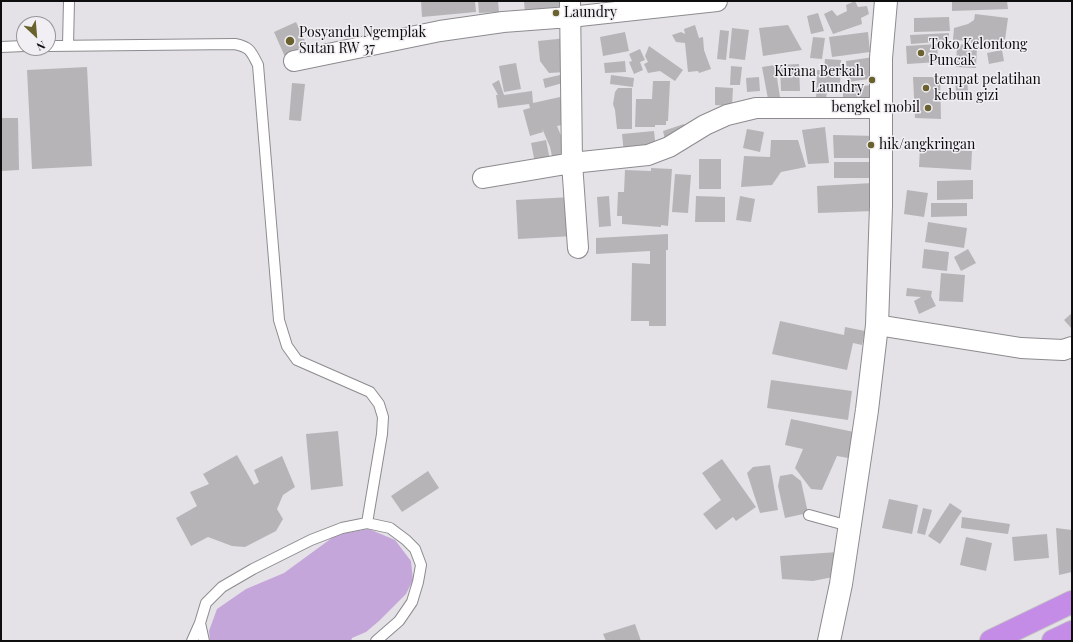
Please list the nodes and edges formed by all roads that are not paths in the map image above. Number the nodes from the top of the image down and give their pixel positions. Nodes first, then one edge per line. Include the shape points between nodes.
1 (69, 1) edge
2 (716, 1) edge
3 (886, 1) edge
4 (693, 2) edge
5 (570, 9) edge
6 (68, 45) junction
7 (16, 46) edge
8 (56, 46) edge
9 (1, 47) edge
10 (294, 61) dead end
11 (880, 108) junction
12 (572, 163) junction
13 (483, 178) dead end
14 (578, 248) dead end
15 (877, 325) junction
16 (1069, 352) edge
17 (809, 515) dead end
18 (367, 523) junction
19 (849, 526) junction
20 (1072, 602) edge
21 (200, 622) junction
22 (1072, 632) edge
23 (192, 641) edge
24 (204, 641) edge
25 (376, 641) edge
26 (829, 641) edge
27 (991, 641) edge
28 (1053, 641) edge

1 - 6 lane
2 - 4 street
3 - 11 street
4 - 5 street
5 - 10 street via 440,31
5 - 12 street
6 - 8 lane
6 - 18 lane via 234,44 245,46 251,52 258,65 279,320 287,346 297,360 370,392 379,404 383,417
7 - 9 lane
11 - 12 street via 756,108 727,115 648,156
11 - 15 street via 881,206
12 - 13 street
12 - 14 street
15 - 16 street via 1021,348
15 - 19 street
17 - 19 lane
18 - 21 lane via 342,528 311,540 222,587 206,603
18 - 25 lane via 390,528 406,540 415,550 421,565 412,602 399,621
19 - 26 street via 841,584
20 - 27 highway
21 - 23 lane
21 - 24 lane
22 - 28 highway

